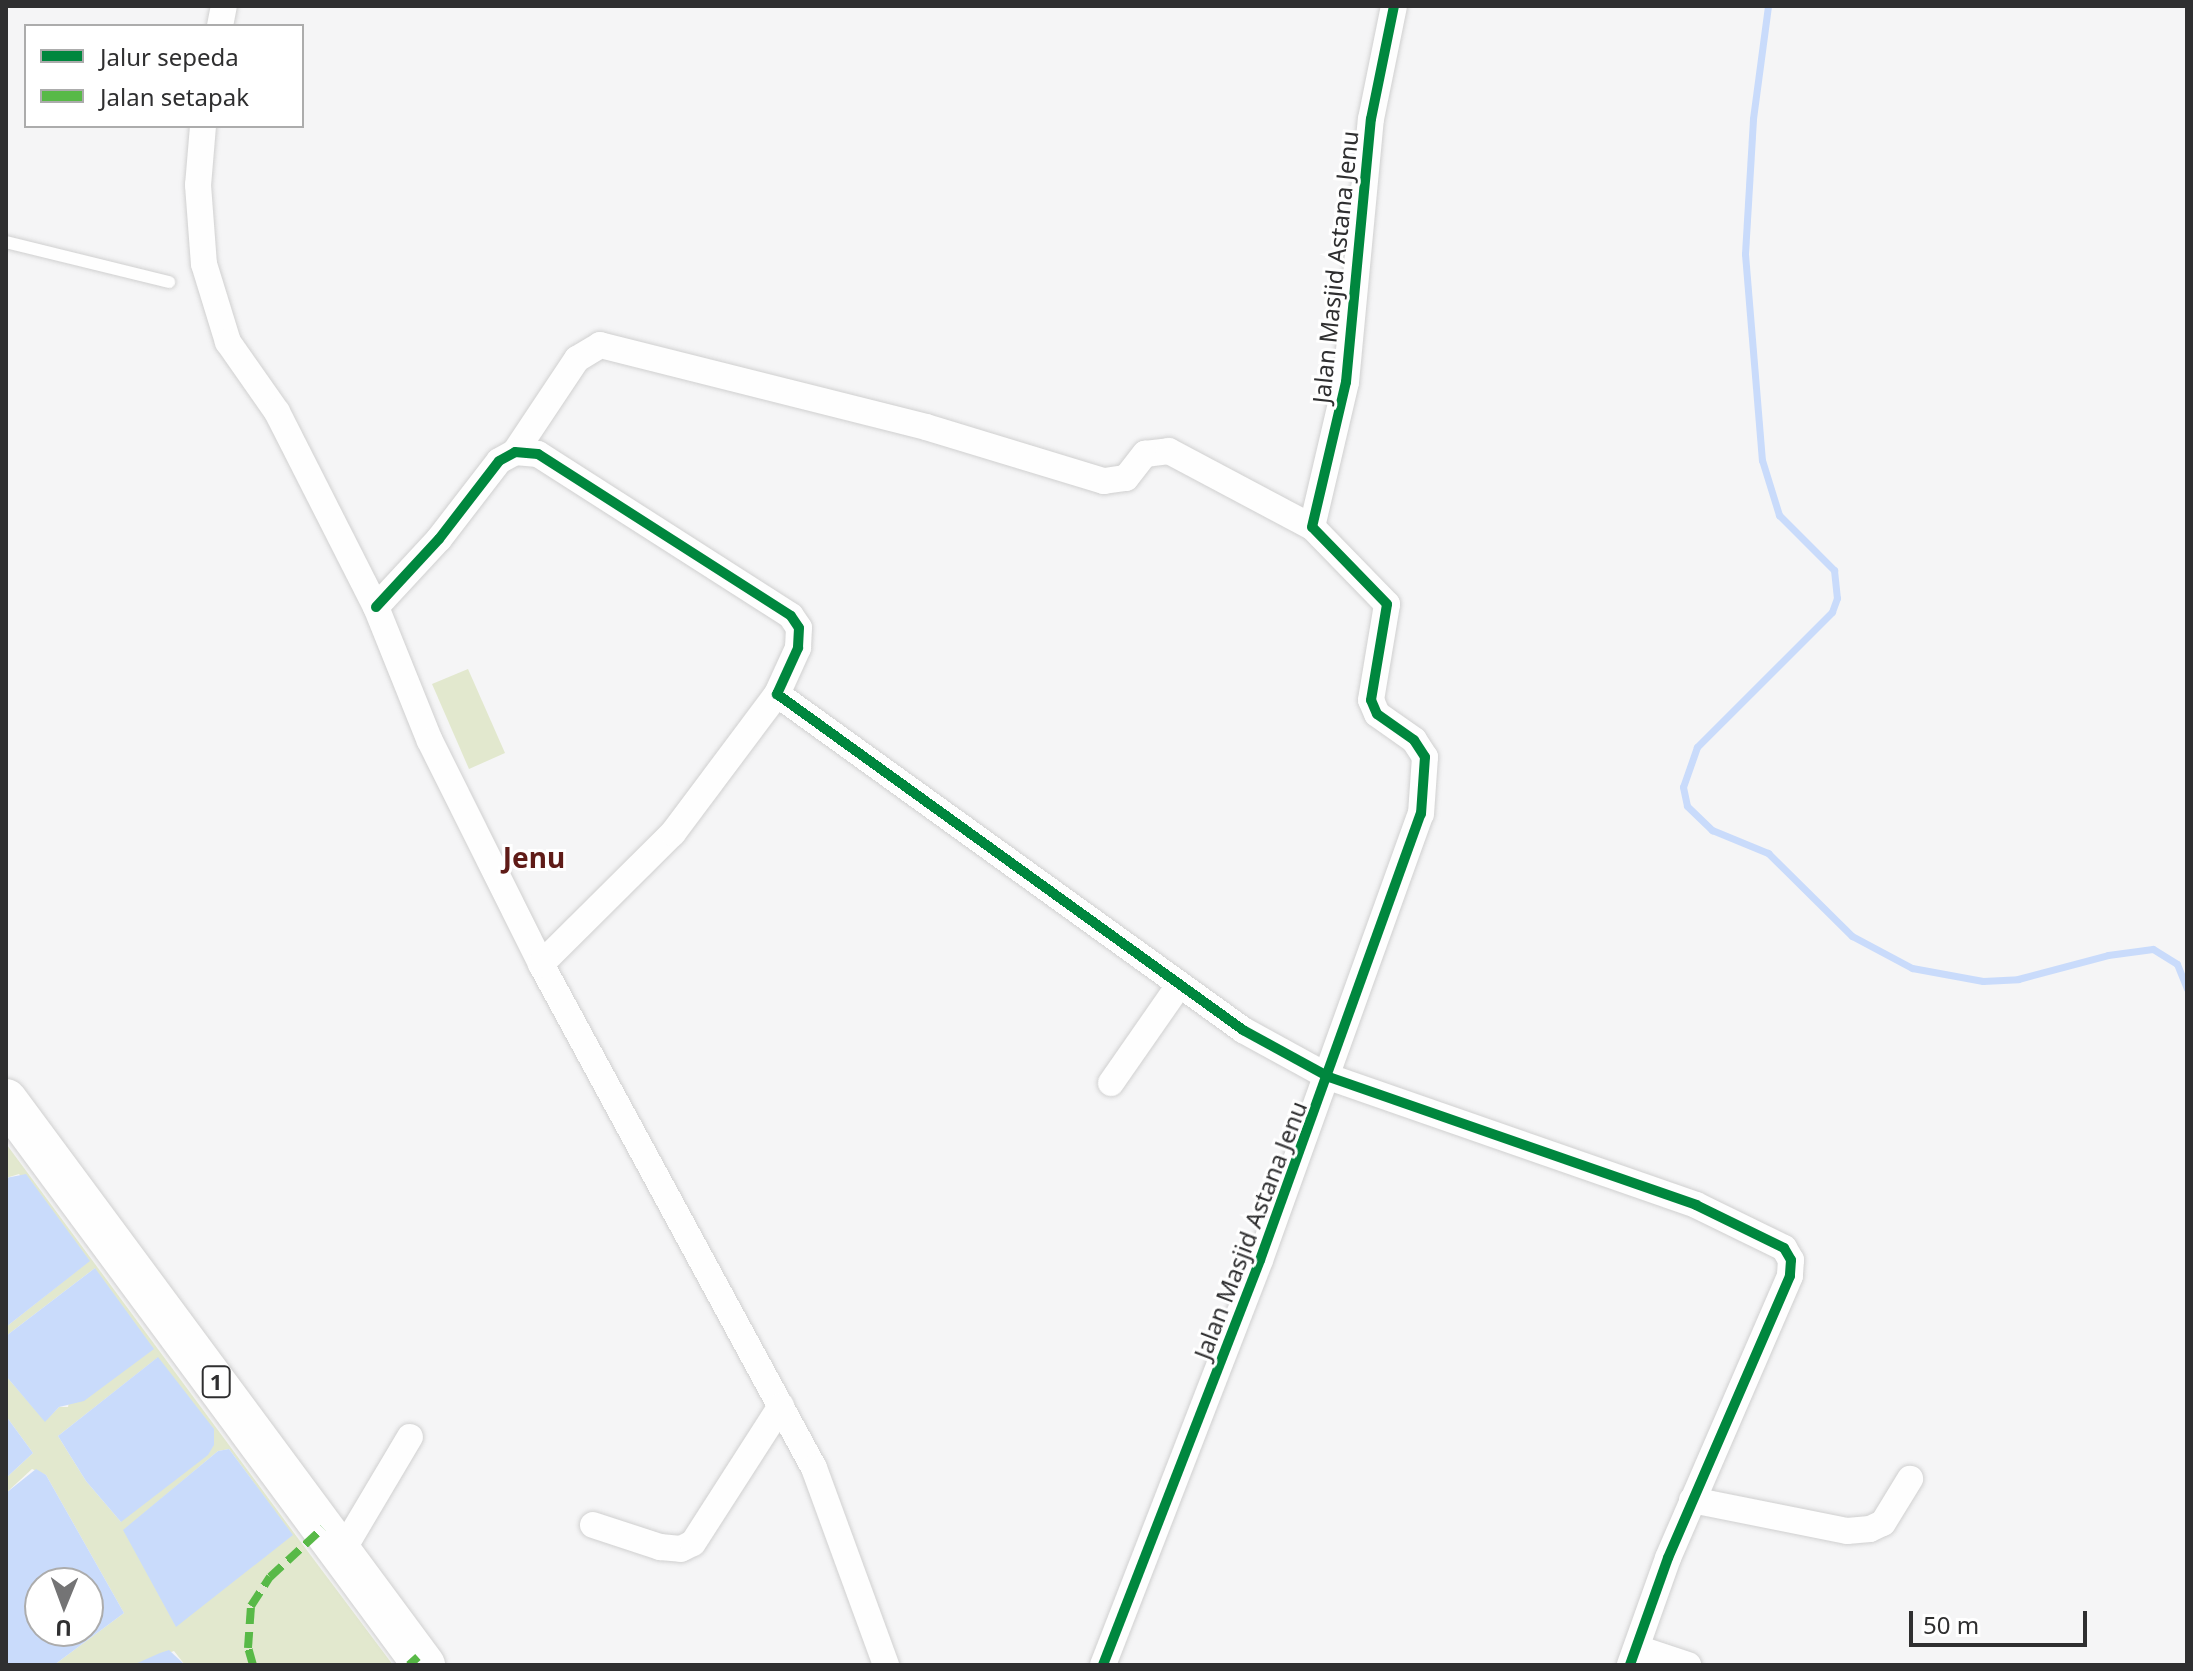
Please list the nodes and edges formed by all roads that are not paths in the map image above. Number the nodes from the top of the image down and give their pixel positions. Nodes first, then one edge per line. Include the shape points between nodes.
1 (1394, 6) edge
2 (203, 128) edge
3 (6, 242) edge
4 (169, 282) dead end
5 (515, 452) junction
6 (1312, 527) junction
7 (376, 607) junction
8 (777, 694) junction
9 (541, 964) junction
10 (1179, 985) junction
11 (1329, 1077) junction
12 (1111, 1083) dead end
13 (6, 1100) edge
14 (781, 1406) junction
15 (410, 1437) dead end
16 (1910, 1479) dead end
17 (1692, 1500) junction
18 (593, 1525) dead end
19 (341, 1553) junction
20 (1633, 1657) edge
21 (424, 1665) edge
22 (886, 1665) edge
23 (1103, 1665) edge
24 (1688, 1665) edge

1 - 6 street, Jalan Masjid Astana Jenu via 1371,119 1348,371
2 - 7 street via 200,217 215,310 234,352 277,412
3 - 4 lane
5 - 6 street via 577,359 600,345 926,427 1112,482 1126,478 1145,454 1169,451
5 - 7 street via 499,461 439,539
5 - 8 street via 538,454 791,616 799,628 798,648
6 - 11 street, Jalan Masjid Astana Jenu via 1387,604 1373,706 1414,740 1425,766 1415,837 1365,959
7 - 9 street via 430,741
8 - 9 street via 673,833
8 - 10 street
9 - 14 street
10 - 11 street via 1243,1030
10 - 12 street
11 - 17 street via 1696,1205 1784,1248 1791,1260 1790,1276
11 - 23 street, Jalan Masjid Astana Jenu
13 - 19 highway, 1
14 - 18 street via 693,1543 681,1549 660,1547
14 - 22 street via 832,1511
15 - 19 street
16 - 17 street via 1883,1523 1870,1529 1847,1531
17 - 20 street
19 - 21 highway, 1
20 - 24 street

